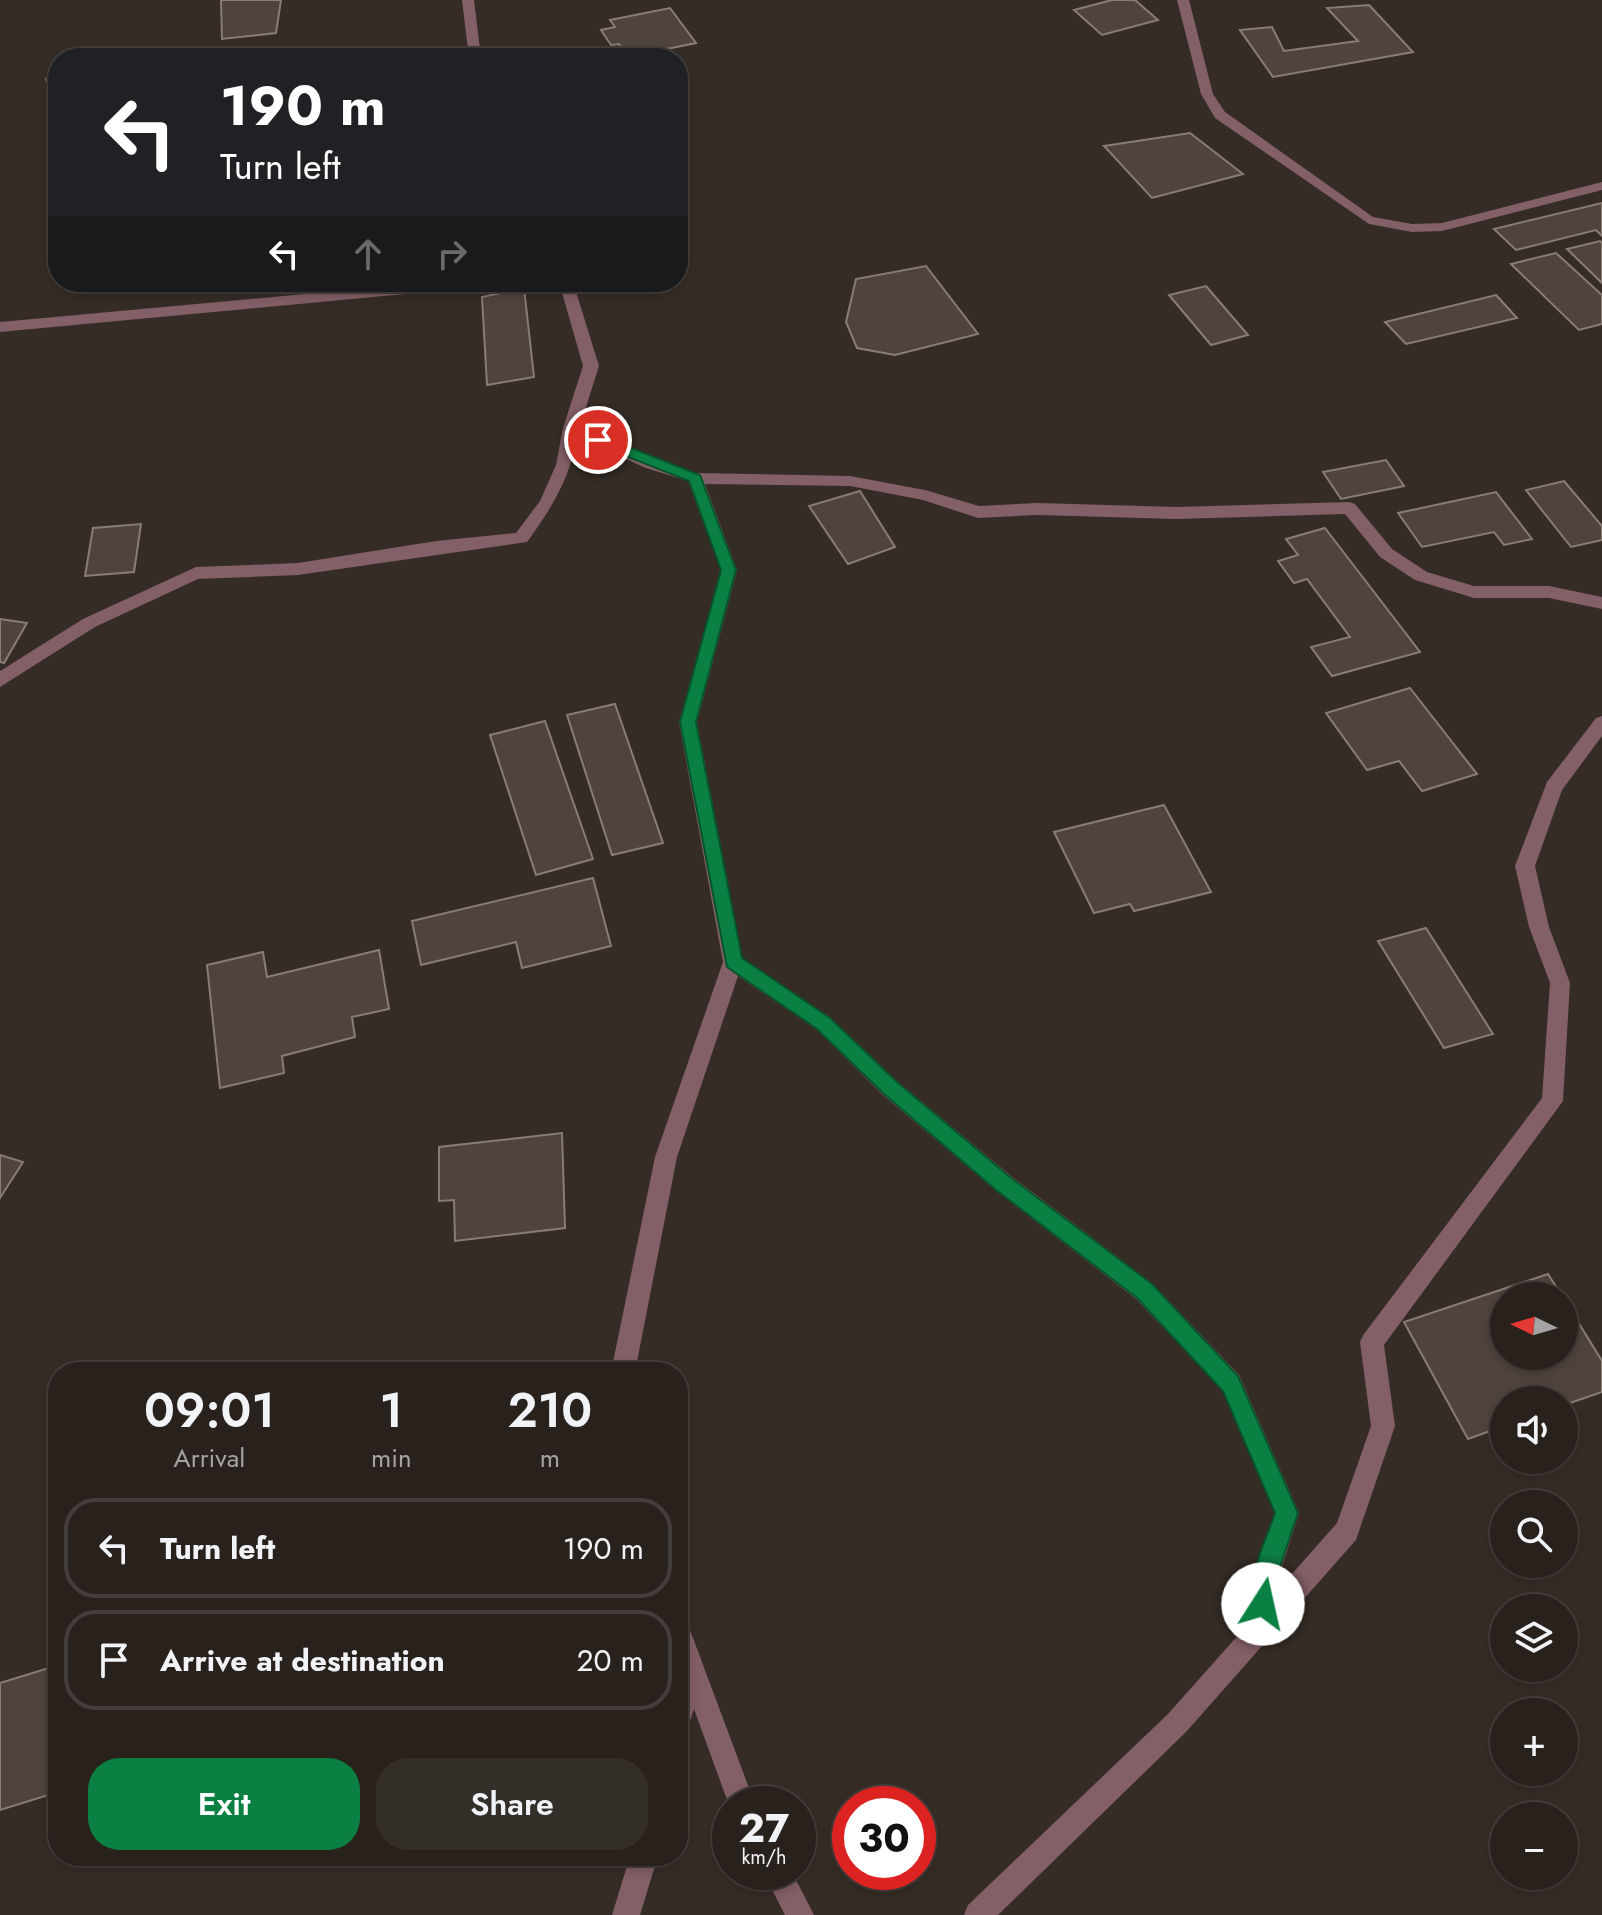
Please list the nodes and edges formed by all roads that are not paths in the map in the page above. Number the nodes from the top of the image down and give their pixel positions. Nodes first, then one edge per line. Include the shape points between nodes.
1 (468, 0) edge
2 (1183, 0) edge
3 (473, 48) edge
4 (1602, 186) edge
5 (376, 292) edge
6 (568, 292) edge
7 (0, 327) edge
8 (571, 428) junction
9 (695, 478) junction
10 (1602, 603) edge
11 (0, 680) edge
12 (1602, 723) edge
13 (733, 962) junction
14 (625, 1362) edge
15 (1260, 1630) junction
16 (688, 1659) edge
17 (691, 1667) junction
18 (688, 1679) edge
19 (735, 1786) edge
20 (641, 1866) edge
21 (787, 1890) edge
22 (626, 1915) edge
23 (800, 1915) edge
24 (978, 1915) edge

1 - 3 street
2 - 4 street via 1207,94 1220,115 1369,220 1442,227
5 - 7 street
6 - 8 street via 591,366
8 - 9 street
8 - 11 street via 559,477 521,538 298,569 196,573 89,623
9 - 10 street via 850,481 925,495 978,512 1349,508 1386,553 1421,576 1474,592 1549,592
9 - 13 street via 729,570 688,722
12 - 15 street via 1554,787 1525,866 1539,927 1560,983 1552,1101 1372,1342 1383,1426 1347,1531
13 - 14 street via 666,1157
13 - 15 street via 823,1023 890,1088 1003,1183 1144,1291 1231,1383 1287,1513 1265,1579
15 - 24 street via 1177,1723
16 - 17 street
17 - 18 street
17 - 19 street
20 - 22 street
21 - 23 street

